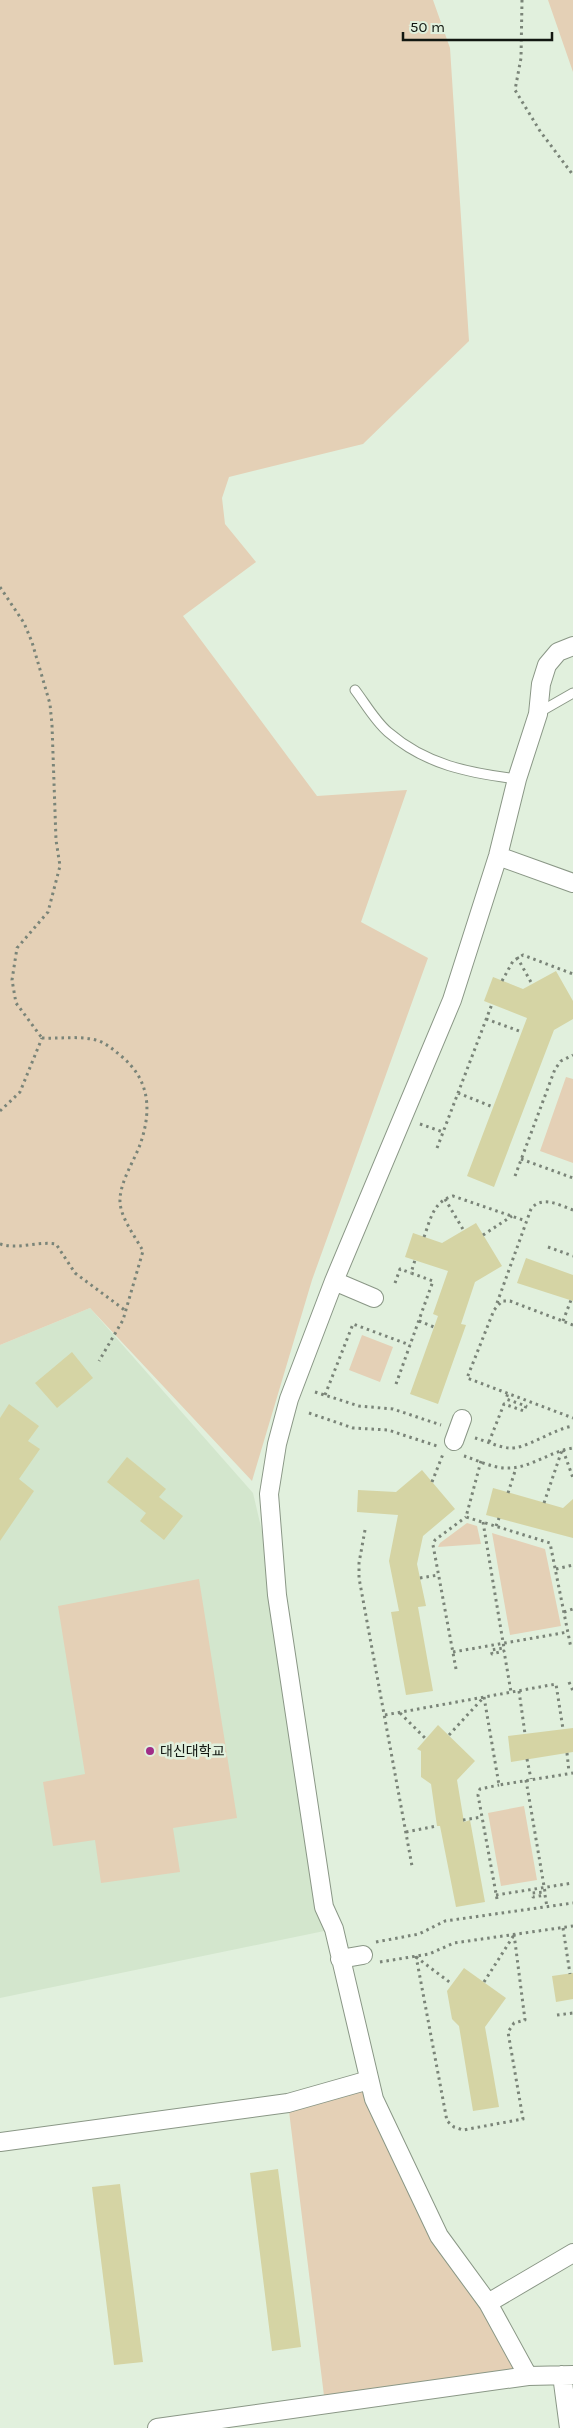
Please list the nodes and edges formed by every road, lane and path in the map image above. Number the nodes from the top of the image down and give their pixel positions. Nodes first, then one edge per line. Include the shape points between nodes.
1 (522, 0) edge
2 (573, 175) edge
3 (0, 587) edge
4 (573, 646) edge
5 (355, 690) dead end
6 (573, 693) edge
7 (538, 714) junction
8 (517, 780) junction
9 (498, 856) junction
10 (573, 884) edge
11 (518, 957) junction
12 (573, 974) edge
13 (502, 981) dead end
14 (532, 984) dead end
15 (492, 1004) dead end
16 (486, 1019) junction
17 (522, 1032) dead end
18 (42, 1038) junction
19 (573, 1055) edge
20 (458, 1093) junction
21 (493, 1108) dead end
22 (0, 1111) edge
23 (416, 1122) dead end
24 (443, 1132) junction
25 (437, 1148) dead end
26 (521, 1159) junction
27 (514, 1176) dead end
28 (573, 1178) edge
29 (445, 1199) junction
30 (573, 1210) edge
31 (512, 1216) junction
32 (526, 1221) junction
33 (464, 1231) dead end
34 (483, 1235) dead end
35 (424, 1237) dead end
36 (0, 1244) edge
37 (548, 1247) dead end
38 (573, 1256) edge
39 (415, 1260) dead end
40 (411, 1273) junction
41 (334, 1281) junction
42 (395, 1283) dead end
43 (374, 1298) dead end
44 (571, 1300) dead end
45 (496, 1306) junction
46 (126, 1311) junction
47 (419, 1321) junction
48 (563, 1321) junction
49 (573, 1325) edge
50 (434, 1327) dead end
51 (410, 1345) junction
52 (99, 1361) dead end
53 (396, 1384) dead end
54 (508, 1393) junction
55 (325, 1395) dead end
56 (573, 1418) edge
57 (462, 1419) dead end
58 (489, 1442) dead end
59 (449, 1445) joint
60 (481, 1461) dead end
61 (516, 1468) dead end
62 (573, 1478) edge
63 (432, 1482) dead end
64 (508, 1492) dead end
65 (544, 1503) dead end
66 (466, 1517) junction
67 (499, 1518) dead end
68 (483, 1522) junction
69 (496, 1526) junction
70 (365, 1530) dead end
71 (573, 1565) edge
72 (556, 1569) junction
73 (438, 1575) junction
74 (420, 1578) dead end
75 (573, 1609) edge
76 (564, 1612) junction
77 (568, 1632) junction
78 (503, 1644) junction
79 (571, 1648) dead end
80 (453, 1652) junction
81 (456, 1669) dead end
82 (569, 1682) dead end
83 (519, 1691) junction
84 (573, 1691) edge
85 (511, 1692) junction
86 (484, 1697) junction
87 (400, 1713) junction
88 (385, 1715) junction
89 (563, 1729) dead end
90 (525, 1734) dead end
91 (449, 1736) dead end
92 (426, 1739) dead end
93 (566, 1753) dead end
94 (527, 1760) dead end
95 (571, 1772) edge
96 (528, 1779) junction
97 (499, 1785) junction
98 (482, 1817) junction
99 (463, 1820) dead end
100 (437, 1826) dead end
101 (406, 1832) junction
102 (412, 1866) dead end
103 (573, 1883) edge
104 (545, 1887) junction
105 (573, 1903) edge
106 (547, 1907) junction
107 (573, 1926) edge
108 (563, 1928) junction
109 (514, 1934) junction
110 (369, 1954) junction
111 (416, 1956) junction
112 (340, 1959) junction
113 (570, 1974) dead end
114 (484, 1982) dead end
115 (452, 1984) dead end
116 (573, 2013) edge
117 (557, 2015) dead end
118 (369, 2080) junction
119 (0, 2142) edge
120 (573, 2253) edge
121 (488, 2303) junction
122 (567, 2375) edge
123 (528, 2376) junction
124 (280, 2419) edge
125 (157, 2428) edge
126 (570, 2428) edge

1 - 2 path via 520,58 515,90
3 - 18 path via 24,623 32,642 50,704 52,725 56,840 60,866 48,912 17,948 12,980 16,1003
4 - 7 street via 558,652 547,665
5 - 8 lane via 387,731 428,759 464,771
6 - 7 lane
7 - 8 street
8 - 9 street
9 - 10 street
9 - 41 street via 452,1000
11 - 12 path via 527,956
11 - 13 path via 508,966
11 - 14 path
15 - 16 path
16 - 17 path
16 - 20 path
18 - 22 path via 20,1092
18 - 46 path via 100,1041 124,1058 142,1080 147,1099 146,1127 120,1200 124,1216 143,1251
19 - 26 path via 554,1069
20 - 21 path
20 - 24 path
23 - 24 path
24 - 25 path
26 - 27 path
26 - 28 path
29 - 31 path via 460,1197
29 - 33 path
29 - 35 path via 434,1209
30 - 32 path via 541,1201 531,1209
31 - 32 path
31 - 34 path
32 - 45 path
36 - 46 path via 18,1247 46,1242 56,1244 76,1273
37 - 38 path
39 - 40 path
40 - 42 path via 400,1269
40 - 47 path via 434,1281
41 - 43 street
41 - 112 street via 289,1399 269,1494 277,1595 318,1868 324,1906 334,1929
44 - 48 path
45 - 48 path via 502,1301 510,1301
45 - 54 path via 467,1378
46 - 52 path
47 - 50 path
47 - 51 path
48 - 49 path
51 - 53 path
51 - 55 path via 353,1324
54 - 56 path
54 - 58 path via 506,1399 526,1406 524,1411 504,1404
57 - 59 street
59 - 63 path
60 - 66 path
61 - 64 path
62 - 65 path via 562,1450
66 - 68 path
66 - 73 path via 434,1543
67 - 69 path
68 - 69 path
68 - 78 path
69 - 72 path via 548,1542 552,1546
70 - 88 path via 359,1573
71 - 72 path
72 - 76 path
73 - 74 path
73 - 80 path
75 - 76 path
76 - 77 path
77 - 78 path
77 - 79 path
78 - 80 path
78 - 85 path via 504,1648 491,1650 492,1654 504,1651
80 - 81 path
82 - 84 path
83 - 85 path
83 - 89 path via 556,1684
83 - 90 path
85 - 86 path
86 - 87 path
86 - 91 path
86 - 97 path
87 - 88 path
87 - 92 path
88 - 101 path
93 - 95 path
94 - 96 path
95 - 96 path
96 - 97 path
96 - 104 path
97 - 98 path via 478,1792
98 - 99 path
98 - 104 path via 496,1897
100 - 101 path
101 - 102 path
103 - 104 path
104 - 106 path via 545,1892 532,1894 533,1897 545,1895
105 - 106 path
106 - 110 path via 445,1921
107 - 108 path
108 - 109 path
108 - 113 path
109 - 111 path via 454,1942 429,1954
109 - 111 path via 525,2020 511,2025 508,2032 523,2120 463,2130 447,2121
109 - 114 path
110 - 111 path
110 - 112 street
111 - 115 path
112 - 118 street
116 - 117 path
118 - 119 street via 288,2103
118 - 121 street via 374,2099 439,2236
120 - 121 street
121 - 123 street
122 - 123 street
122 - 126 street
123 - 124 street
124 - 125 street

